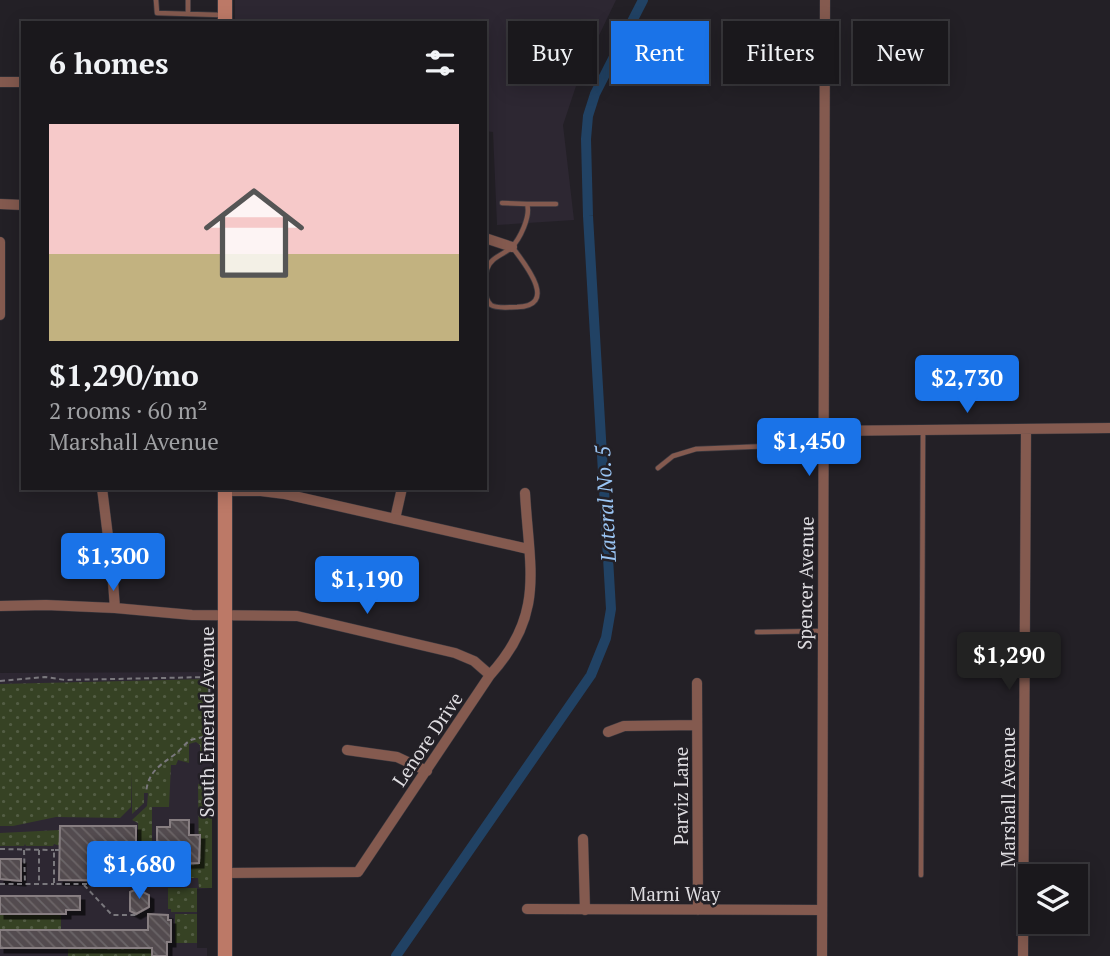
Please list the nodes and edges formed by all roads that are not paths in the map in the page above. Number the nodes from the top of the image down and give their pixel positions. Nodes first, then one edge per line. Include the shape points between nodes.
1 (156, 0) edge
2 (188, 0) edge
3 (825, 0) edge
4 (225, 13) edge
5 (188, 14) junction
6 (0, 82) edge
7 (21, 82) edge
8 (502, 203) dead end
9 (0, 204) edge
10 (527, 204) junction
11 (556, 204) dead end
12 (21, 205) edge
13 (487, 239) edge
14 (0, 242) edge
15 (512, 247) junction
16 (487, 268) edge
17 (487, 299) edge
18 (0, 315) edge
19 (1110, 428) edge
20 (1026, 429) junction
21 (923, 430) junction
22 (824, 434) junction
23 (657, 468) dead end
24 (102, 490) edge
25 (225, 490) edge
26 (243, 490) edge
27 (402, 490) edge
28 (524, 493) dead end
29 (395, 519) junction
30 (528, 549) junction
31 (0, 606) edge
32 (115, 608) junction
33 (226, 614) junction
34 (822, 631) junction
35 (757, 632) dead end
36 (491, 675) junction
37 (697, 683) dead end
38 (697, 726) junction
39 (608, 732) dead end
40 (347, 750) dead end
41 (427, 771) junction
42 (583, 839) dead end
43 (225, 873) junction
44 (921, 875) dead end
45 (527, 909) dead end
46 (584, 910) junction
47 (698, 910) junction
48 (822, 911) junction
49 (226, 956) edge
50 (822, 956) edge
51 (1023, 956) edge

1 - 5 lane via 156,13
2 - 5 lane
3 - 22 street, Spencer Avenue
4 - 5 lane
6 - 7 street
8 - 10 lane
9 - 12 street
10 - 11 lane
10 - 15 lane via 528,217
13 - 15 street
14 - 18 street
15 - 16 lane
15 - 17 lane via 538,288 535,303 494,307
19 - 20 street
20 - 21 street
20 - 51 street, Marshall Avenue
21 - 22 street
21 - 44 lane
22 - 23 lane via 787,446 696,449 673,456
22 - 34 street, Spencer Avenue
24 - 32 street
25 - 33 street, South Emerald Avenue
26 - 29 street via 285,494
27 - 29 street
28 - 30 street, Lenore Drive
29 - 30 street
30 - 36 street, Lenore Drive via 531,591 524,627
31 - 32 street
32 - 33 street
33 - 36 street via 297,616 391,637 455,653
33 - 43 street, South Emerald Avenue
34 - 35 lane
34 - 48 street, Spencer Avenue
36 - 41 street, Lenore Drive
37 - 38 street, Parviz Lane
38 - 39 street via 624,726
38 - 47 street, Parviz Lane
40 - 41 street via 397,757
41 - 43 street, Lenore Drive via 358,872
42 - 46 street
43 - 49 street, South Emerald Avenue
45 - 46 street, Marni Way
46 - 47 street, Marni Way
47 - 48 street, Marni Way
48 - 50 street, Spencer Avenue

